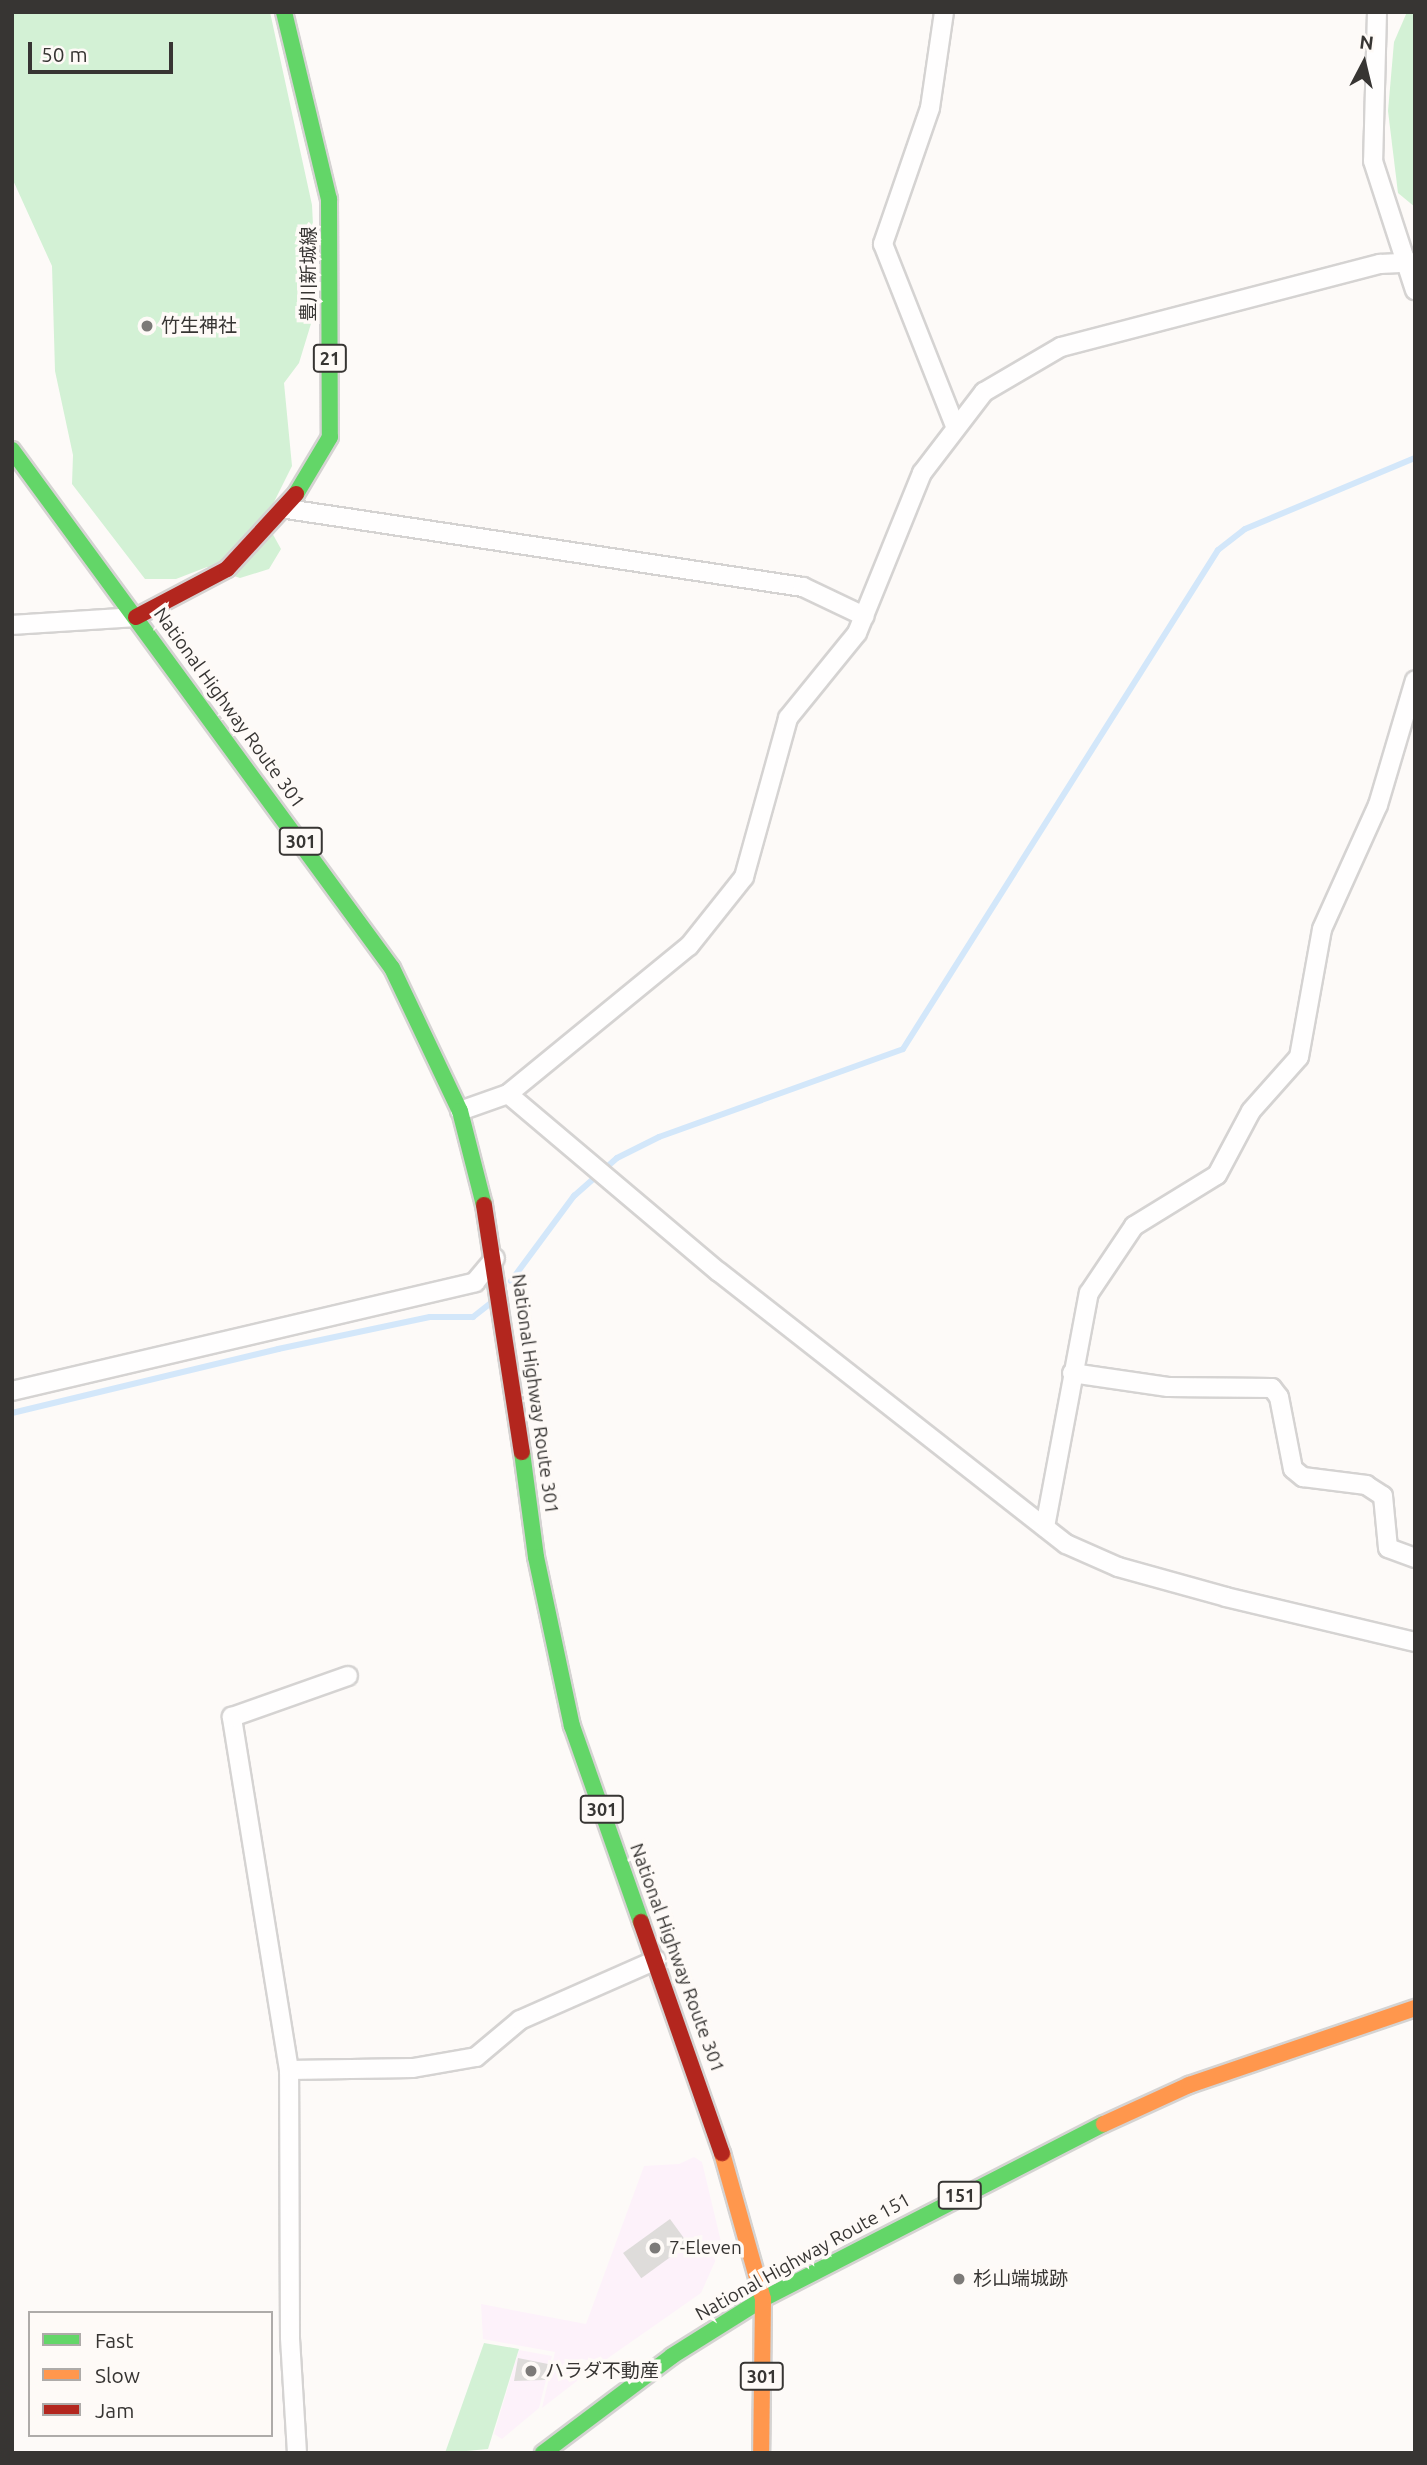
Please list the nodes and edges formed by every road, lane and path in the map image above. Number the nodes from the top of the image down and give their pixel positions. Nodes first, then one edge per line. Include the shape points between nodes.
1 (284, 12) edge
2 (944, 12) edge
3 (1377, 12) edge
4 (1408, 261) edge
5 (1415, 290) edge
6 (955, 426) junction
7 (12, 450) edge
8 (287, 509) junction
9 (864, 616) junction
10 (136, 617) junction
11 (12, 625) edge
12 (1415, 680) edge
13 (508, 1094) junction
14 (460, 1111) junction
15 (495, 1258) junction
16 (1072, 1373) junction
17 (12, 1391) edge
18 (1045, 1527) junction
19 (1415, 1558) edge
20 (1415, 1642) edge
21 (348, 1676) dead end
22 (656, 1960) junction
23 (1415, 2008) edge
24 (289, 2070) junction
25 (763, 2299) junction
26 (297, 2453) edge
27 (543, 2453) edge
28 (761, 2453) edge

1 - 8 main road, 豊川新城線 / 21 via 330,199 330,437
2 - 6 street via 930,108 883,244
3 - 4 street via 1373,161
4 - 5 street
4 - 6 street via 1061,348 984,391
6 - 9 street via 922,473
7 - 10 main road, National Highway Route 301 / 301
8 - 9 street via 803,587
8 - 10 main road, 豊川新城線 / 21 via 227,569
9 - 13 street via 788,719 744,877 689,946
10 - 11 street
10 - 14 main road, National Highway Route 301 / 301 via 392,968
12 - 16 street via 1378,805 1322,929 1299,1057 1251,1111 1217,1175 1163,1206 1120,1241 1089,1293
13 - 14 street
13 - 18 street
14 - 15 main road, National Highway Route 301 / 301
15 - 17 street via 475,1282
15 - 22 main road, National Highway Route 301 / 301 via 550,1637 572,1726
16 - 18 street
16 - 19 street via 1168,1387 1272,1388 1279,1397 1293,1469 1303,1477 1366,1485 1383,1496 1388,1548
18 - 20 street via 1066,1544 1118,1567
21 - 24 street via 232,1717
22 - 24 street via 520,2020 476,2057 413,2068
22 - 25 main road, National Highway Route 301 / 301 via 730,2175
23 - 25 main road, National Highway Route 151 / 151 via 1274,2054 1118,2115
24 - 26 street via 290,2337
25 - 27 main road, National Highway Route 151 / 151 via 671,2356
25 - 28 main road, National Highway Route 301 / 301

